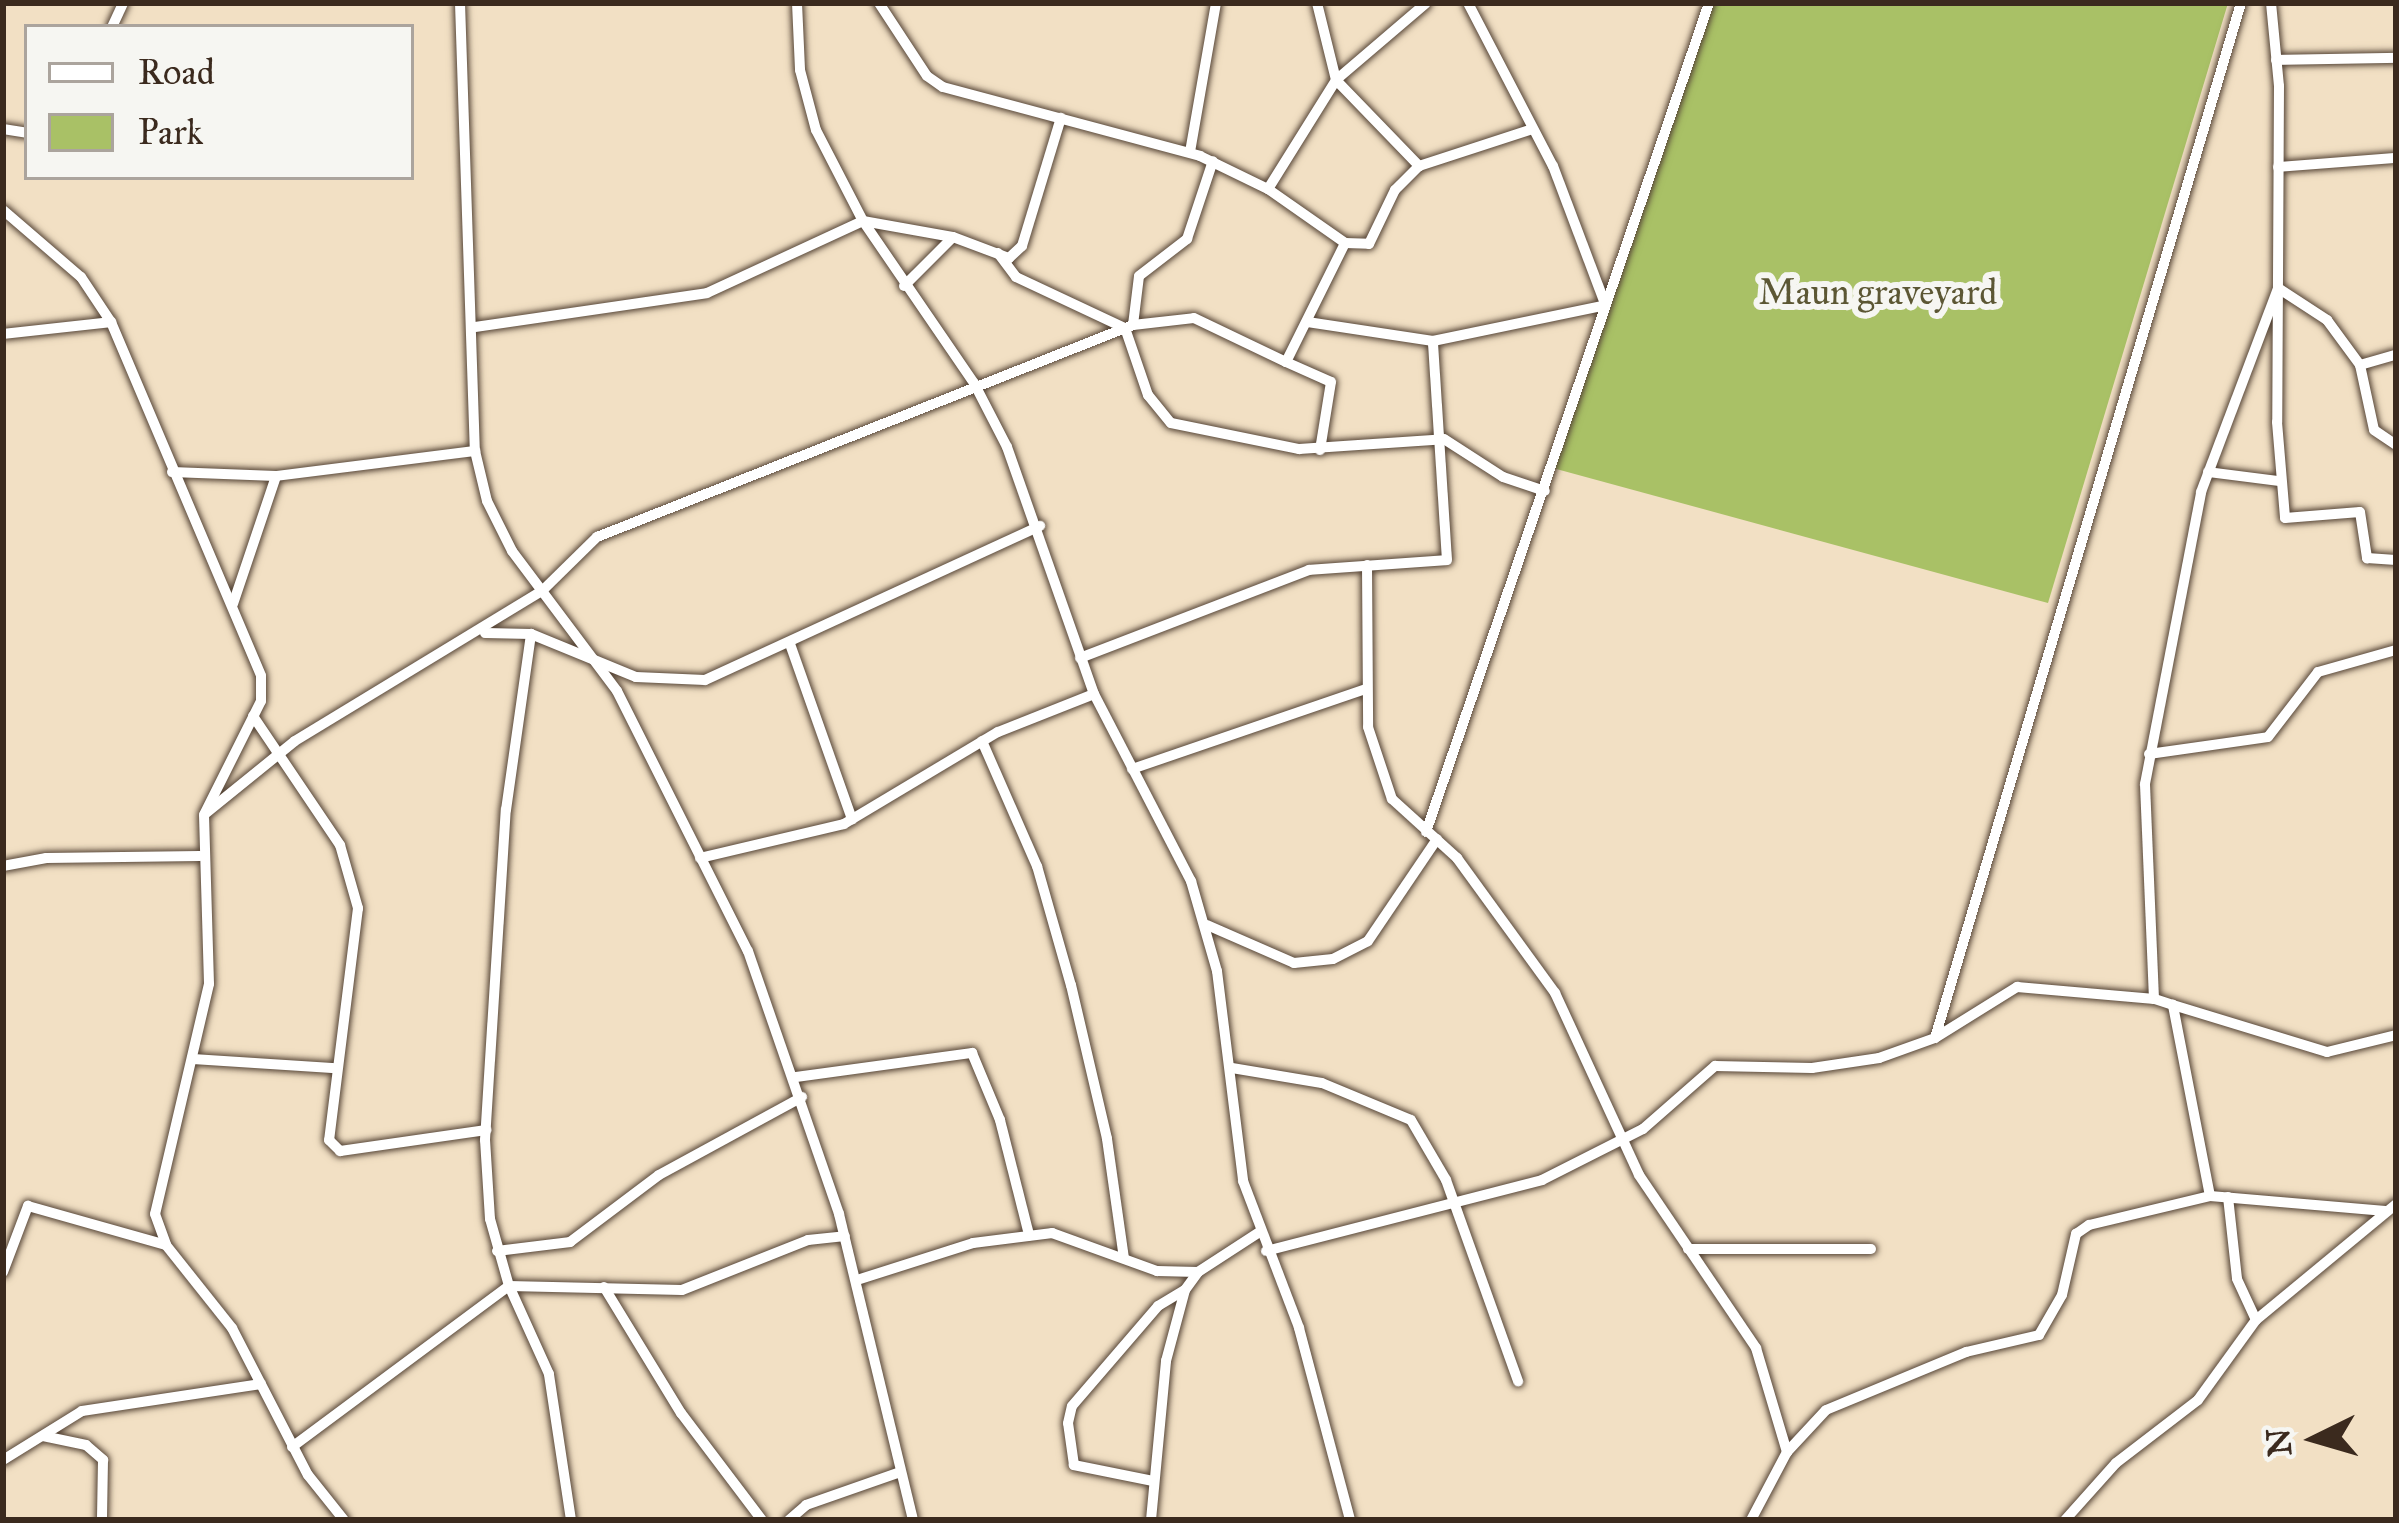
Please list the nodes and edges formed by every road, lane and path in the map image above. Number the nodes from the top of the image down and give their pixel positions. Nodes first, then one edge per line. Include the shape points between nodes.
1 (460, 3) edge
2 (797, 3) edge
3 (879, 3) edge
4 (1216, 3) edge
5 (1317, 3) edge
6 (1426, 3) edge
7 (1468, 3) edge
8 (1708, 3) edge
9 (2241, 3) edge
10 (2270, 3) edge
11 (2396, 58) edge
12 (2276, 60) junction
13 (1336, 80) junction
14 (1061, 118) junction
15 (1530, 130) junction
16 (1190, 152) junction
17 (2396, 158) edge
18 (1213, 161) junction
19 (1419, 166) junction
20 (2278, 167) junction
21 (1268, 189) junction
22 (3, 210) edge
23 (863, 221) junction
24 (953, 236) junction
25 (1345, 243) junction
26 (998, 253) junction
27 (904, 286) junction
28 (2278, 288) junction
29 (1603, 303) junction
30 (111, 322) junction
31 (1306, 322) junction
32 (1129, 326) junction
33 (475, 327) junction
34 (3, 334) edge
35 (1433, 341) junction
36 (2396, 355) edge
37 (1286, 362) junction
38 (2360, 364) junction
39 (974, 383) junction
40 (1444, 439) junction
41 (2396, 445) edge
42 (1320, 450) junction
43 (475, 451) junction
44 (172, 472) junction
45 (2208, 472) junction
46 (276, 476) junction
47 (2278, 481) junction
48 (1545, 490) junction
49 (1040, 526) junction
50 (2396, 560) edge
51 (1367, 565) junction
52 (543, 590) junction
53 (233, 604) junction
54 (482, 632) junction
55 (531, 634) junction
56 (790, 644) junction
57 (2396, 650) edge
58 (1080, 658) junction
59 (598, 663) junction
60 (1366, 689) junction
61 (1094, 694) junction
62 (253, 716) junction
63 (982, 741) junction
64 (281, 752) junction
65 (2149, 754) junction
66 (1132, 769) junction
67 (204, 815) junction
68 (851, 819) junction
69 (1432, 835) junction
70 (200, 856) junction
71 (700, 858) junction
72 (3, 866) edge
73 (1207, 925) junction
74 (2154, 999) junction
75 (2173, 1005) junction
76 (2396, 1035) edge
77 (1935, 1038) junction
78 (194, 1059) junction
79 (335, 1068) junction
80 (1232, 1069) junction
81 (796, 1077) junction
82 (802, 1097) junction
83 (486, 1130) junction
84 (1620, 1139) junction
85 (2210, 1196) junction
86 (2228, 1197) junction
87 (1456, 1205) junction
88 (2391, 1208) edge
89 (1258, 1233) junction
90 (1029, 1235) junction
91 (845, 1236) junction
92 (166, 1245) junction
93 (1688, 1249) junction
94 (1871, 1249) dead end
95 (497, 1251) junction
96 (1266, 1251) junction
97 (1124, 1258) junction
98 (3, 1272) edge
99 (1198, 1272) junction
100 (857, 1280) junction
101 (509, 1286) junction
102 (604, 1287) junction
103 (1185, 1290) junction
104 (2255, 1320) junction
105 (1518, 1381) dead end
106 (262, 1384) junction
107 (43, 1436) junction
108 (292, 1447) junction
109 (1787, 1453) junction
110 (3, 1460) edge
111 (900, 1472) junction
112 (1153, 1480) junction
113 (102, 1520) edge
114 (344, 1520) edge
115 (571, 1520) edge
116 (762, 1520) edge
117 (789, 1520) edge
118 (913, 1520) edge
119 (1151, 1520) edge
120 (1350, 1520) edge
121 (1751, 1520) edge
122 (2065, 1520) edge

1 - 33 street
2 - 23 street via 811,113
3 - 14 street via 927,76 943,87
4 - 16 street
5 - 13 street
6 - 13 street
7 - 15 street
8 - 29 street
9 - 77 street
10 - 12 street
11 - 12 street
12 - 20 street
13 - 19 street
13 - 21 street
14 - 16 street
14 - 26 street via 1030,232 1009,258
15 - 19 street
15 - 29 street via 1553,166
16 - 18 street
17 - 20 street
18 - 21 street
18 - 32 street via 1187,239 1139,276
19 - 25 street via 1395,190 1369,244
20 - 28 street
21 - 25 street
22 - 30 street via 81,277
23 - 24 street
23 - 27 street
23 - 33 street via 707,293
24 - 26 street
24 - 27 street
25 - 31 street
26 - 32 street via 1016,277
27 - 39 street
28 - 38 street via 2327,320
28 - 45 street
28 - 47 street
29 - 35 street
29 - 48 street
30 - 34 street
30 - 44 street
31 - 35 street
31 - 37 street
32 - 37 street via 1194,318
32 - 39 street
32 - 42 street via 1148,395 1171,423
33 - 43 street
35 - 40 street
36 - 38 street
37 - 42 street via 1331,382
38 - 41 street via 2374,430
39 - 49 street
39 - 52 street via 638,516 574,552
40 - 42 street
40 - 48 street via 1503,477
40 - 51 street via 1447,560
43 - 46 street
43 - 52 street via 497,527
44 - 46 street
44 - 53 street
45 - 47 street
45 - 65 street
46 - 53 street
47 - 50 street via 2286,521 2360,512 2367,558
48 - 69 street
49 - 56 street
49 - 58 street
51 - 58 street via 1284,577
51 - 60 street
52 - 54 street
52 - 59 street
53 - 62 street via 261,676
54 - 55 street
54 - 64 street
55 - 59 street
55 - 83 street via 506,810
56 - 59 street via 686,683
56 - 68 street
57 - 65 street via 2318,672 2267,737
58 - 61 street
59 - 71 street
60 - 66 street
60 - 69 street via 1378,765 1407,820
61 - 63 street
61 - 66 street
62 - 64 street
62 - 67 street
63 - 68 street
63 - 97 street via 1036,866 1071,985
64 - 67 street
64 - 79 street via 340,845 358,908
65 - 74 street via 2144,821
66 - 73 street via 1176,846
67 - 70 street
68 - 71 street
69 - 73 street via 1368,941 1333,959 1294,963
69 - 84 street via 1537,964
70 - 72 street
70 - 78 street via 212,946
71 - 81 street via 748,951
73 - 80 street
74 - 75 street
74 - 77 street via 2017,987
75 - 76 street via 2327,1052
75 - 85 street
77 - 84 street via 1834,1066 1715,1066 1669,1111
78 - 79 street
78 - 92 street via 157,1198
79 - 83 street via 333,1148
80 - 87 street via 1322,1083 1411,1120
80 - 89 street via 1237,1152
81 - 82 street
81 - 90 street via 972,1053 1000,1120
82 - 91 street
82 - 95 street via 659,1174 570,1241
83 - 95 street
84 - 87 street via 1542,1180
84 - 93 street
85 - 86 street
85 - 109 street via 2089,1225 2077,1234 2062,1295 2039,1335 1966,1352 1844,1401 1811,1422
86 - 88 street
86 - 104 street via 2237,1279
87 - 96 street
87 - 105 street
88 - 104 street
89 - 96 street
89 - 99 street
90 - 97 street via 1069,1236
90 - 100 street
91 - 100 street
91 - 102 street via 808,1240 682,1290
92 - 98 street via 28,1206
92 - 106 street via 220,1308
93 - 94 street
93 - 109 street via 1767,1370
95 - 101 street
96 - 120 street via 1299,1328
97 - 99 street via 1157,1271
99 - 103 street
100 - 111 street
101 - 102 street
101 - 108 street
101 - 115 street via 549,1374
102 - 116 street via 681,1413
103 - 112 street via 1166,1361
103 - 112 street via 1158,1306 1072,1406 1068,1423 1074,1465
104 - 122 street via 2198,1400 2116,1462
106 - 107 street via 82,1411
106 - 108 street
107 - 110 street
107 - 113 street via 86,1445 103,1460
108 - 114 street
109 - 121 street
111 - 117 street via 806,1505
111 - 118 street
112 - 119 street

